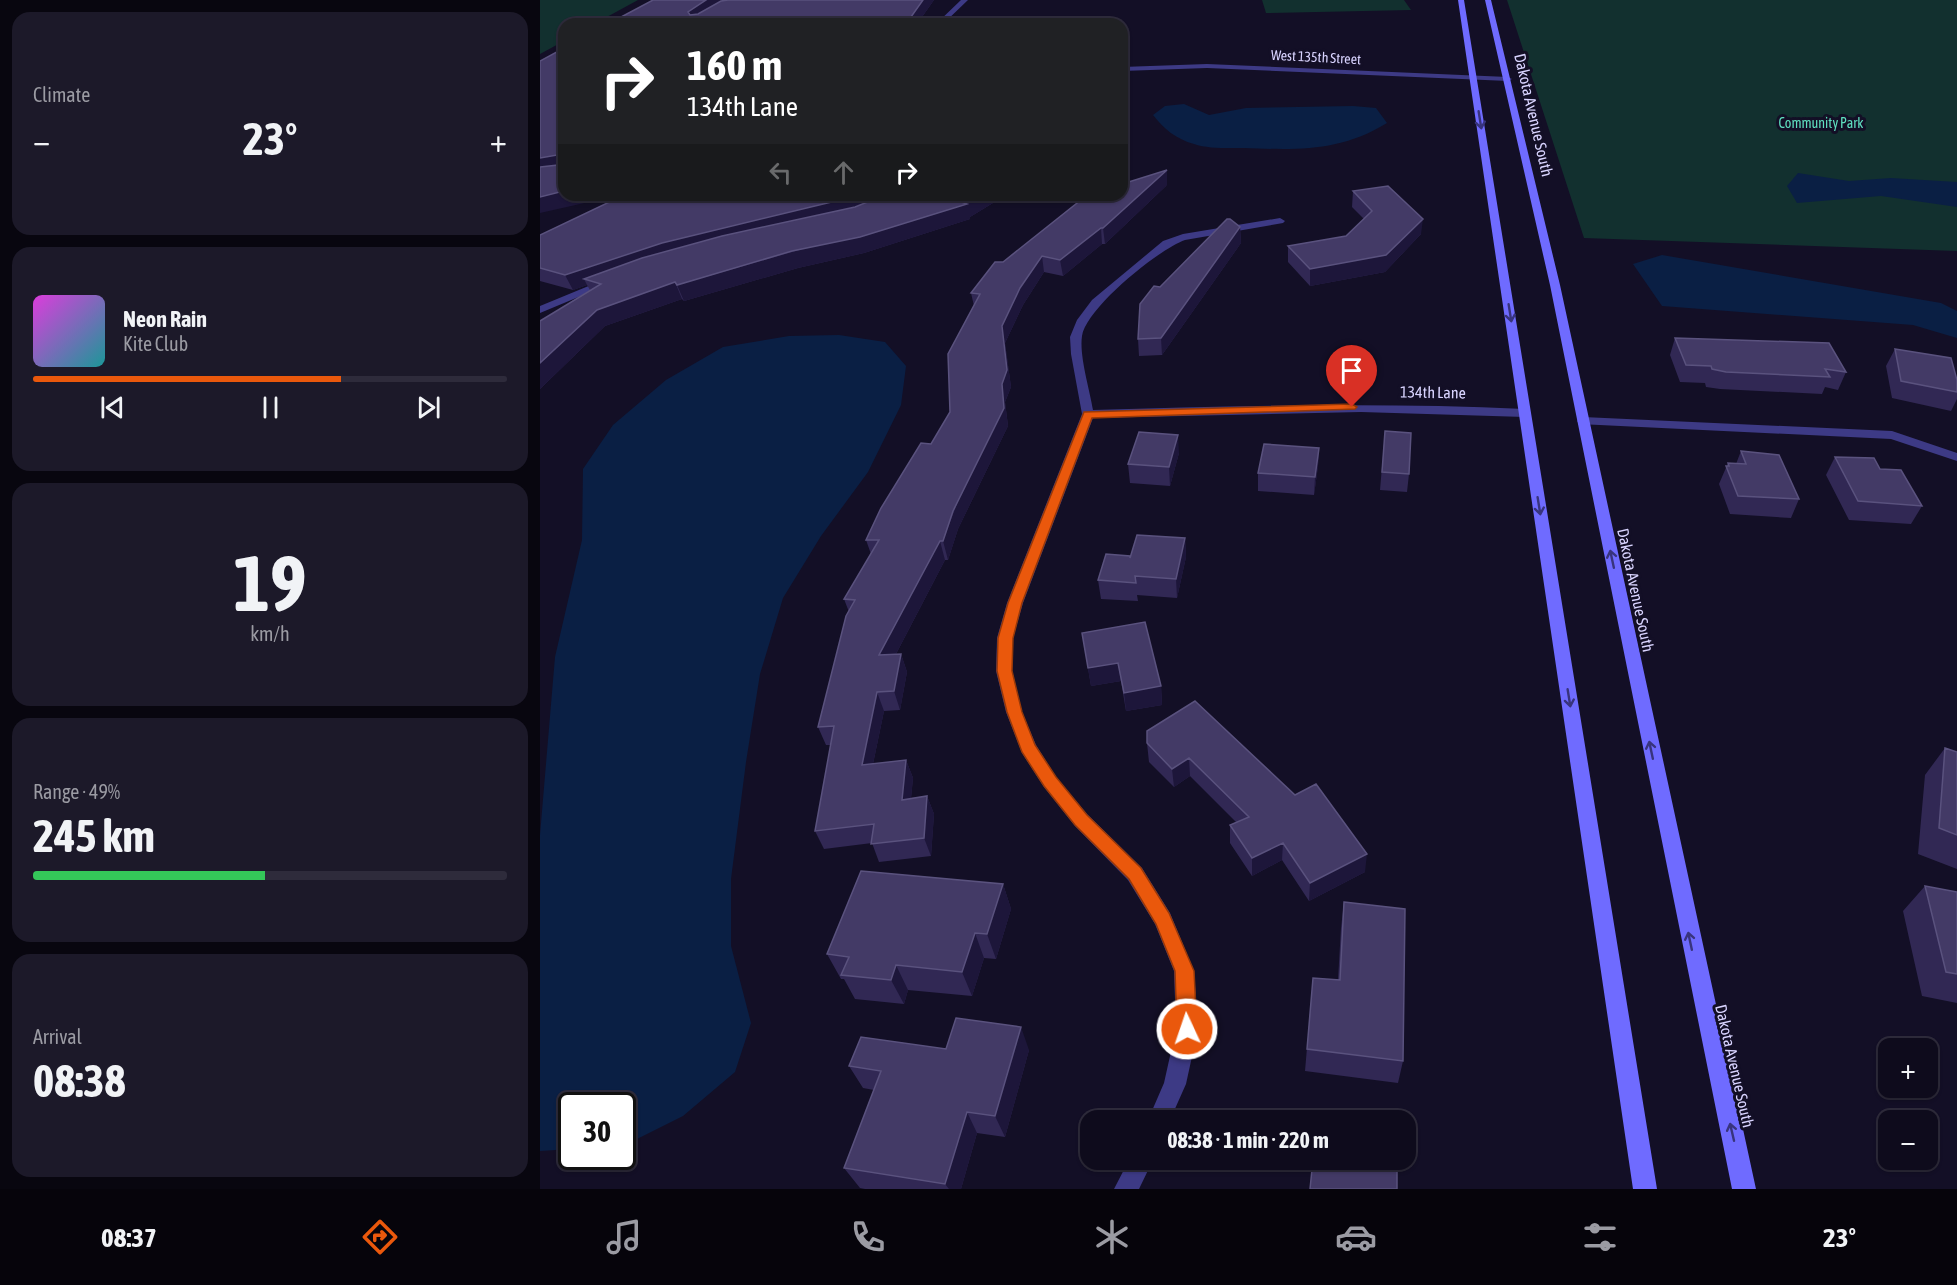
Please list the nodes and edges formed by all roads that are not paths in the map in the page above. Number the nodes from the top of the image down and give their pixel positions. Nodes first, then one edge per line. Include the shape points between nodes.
1 (965, 0) edge
2 (1461, 0) edge
3 (1488, 0) edge
4 (946, 18) edge
5 (1128, 69) edge
6 (1473, 78) junction
7 (1508, 79) junction
8 (1280, 221) dead end
9 (620, 277) edge
10 (540, 310) edge
11 (1525, 413) junction
12 (1088, 414) junction
13 (1583, 421) junction
14 (1957, 457) edge
15 (1164, 1110) edge
16 (1136, 1170) edge
17 (1126, 1189) edge
18 (1645, 1189) edge
19 (1744, 1189) edge

1 - 4 street
2 - 6 main road
3 - 7 main road, Dakota Avenue South
5 - 6 street, West 135th Street via 1207,66
6 - 7 street, West 135th Street
6 -> 11 main road
7 - 13 main road, Dakota Avenue South
8 - 12 street via 1166,243 1096,302 1076,337
9 - 10 street
11 - 12 street, 134th Lane via 1332,407
11 -> 18 main road
12 - 15 street via 1015,603 1005,638 1004,671 1028,748 1081,820 1135,874 1163,919 1184,971 1187,1029 1176,1084
13 - 14 street via 1892,435
19 -> 13 main road, Dakota Avenue South
16 - 17 street

